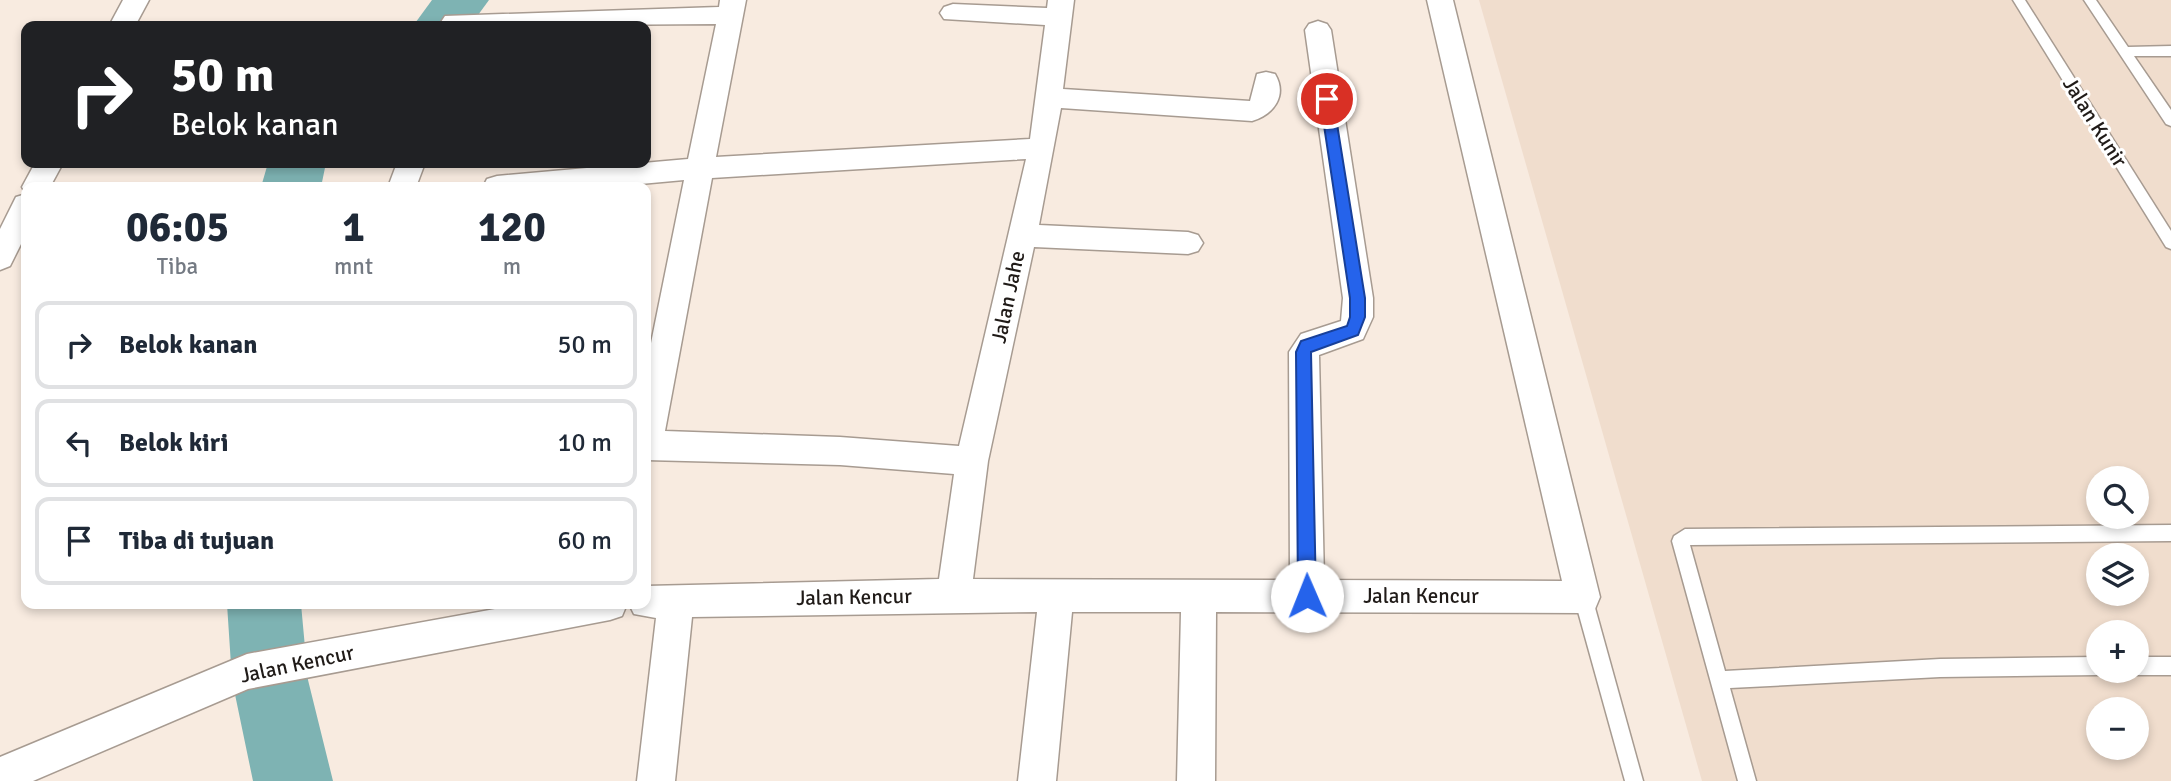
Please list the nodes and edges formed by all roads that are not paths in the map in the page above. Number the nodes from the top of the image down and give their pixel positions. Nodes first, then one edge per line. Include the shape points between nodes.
1 (136, 0) edge
2 (1440, 0) edge
3 (2019, 0) edge
4 (2090, 0) edge
5 (732, 8) edge
6 (1060, 8) edge
7 (953, 13) dead end
8 (125, 21) edge
9 (474, 21) edge
10 (1318, 30) dead end
11 (2171, 51) edge
12 (2124, 52) junction
13 (1266, 81) dead end
14 (1048, 99) junction
15 (2171, 121) edge
16 (1042, 148) junction
17 (702, 168) junction
18 (551, 182) edge
19 (21, 221) edge
20 (1022, 235) junction
21 (1188, 243) dead end
22 (2171, 243) edge
23 (0, 258) edge
24 (651, 420) edge
25 (651, 445) edge
26 (972, 461) junction
27 (2171, 533) edge
28 (954, 594) junction
29 (1056, 596) junction
30 (1199, 596) junction
31 (1307, 596) junction
32 (1583, 597) junction
33 (661, 602) edge
34 (584, 609) edge
35 (2149, 666) edge
36 (2171, 666) edge
37 (2086, 667) edge
38 (1717, 680) junction
39 (0, 776) edge
40 (656, 781) edge
41 (1037, 781) edge
42 (1196, 781) edge
43 (1634, 781) edge
44 (1748, 781) edge

1 - 8 street
2 - 32 street
3 - 22 lane, Jalan Kunir
4 - 12 lane
5 - 9 street
5 - 17 street
6 - 7 street
6 - 14 street, Jalan Jahe
10 - 31 street via 1358,317 1352,330 1314,342 1304,352
11 - 12 lane
12 - 15 lane
13 - 14 street via 1266,101 1252,111
14 - 16 street, Jalan Jahe
16 - 17 street
16 - 20 street, Jalan Jahe
17 - 18 street
17 - 24 street
19 - 23 street
20 - 21 street
20 - 26 street, Jalan Jahe
25 - 26 street via 840,450
26 - 28 street, Jalan Jahe
27 - 38 lane via 1685,537 1679,541
28 - 29 street, Jalan Kencur
28 - 33 street, Jalan Kencur
29 - 30 street, Jalan Kencur
29 - 41 street
30 - 31 street, Jalan Kencur
30 - 42 street
31 - 32 street, Jalan Kencur
32 - 43 lane
33 - 40 street
34 - 39 street, Jalan Kencur via 228,678
35 - 36 lane
37 - 38 lane via 1940,668
38 - 44 lane

